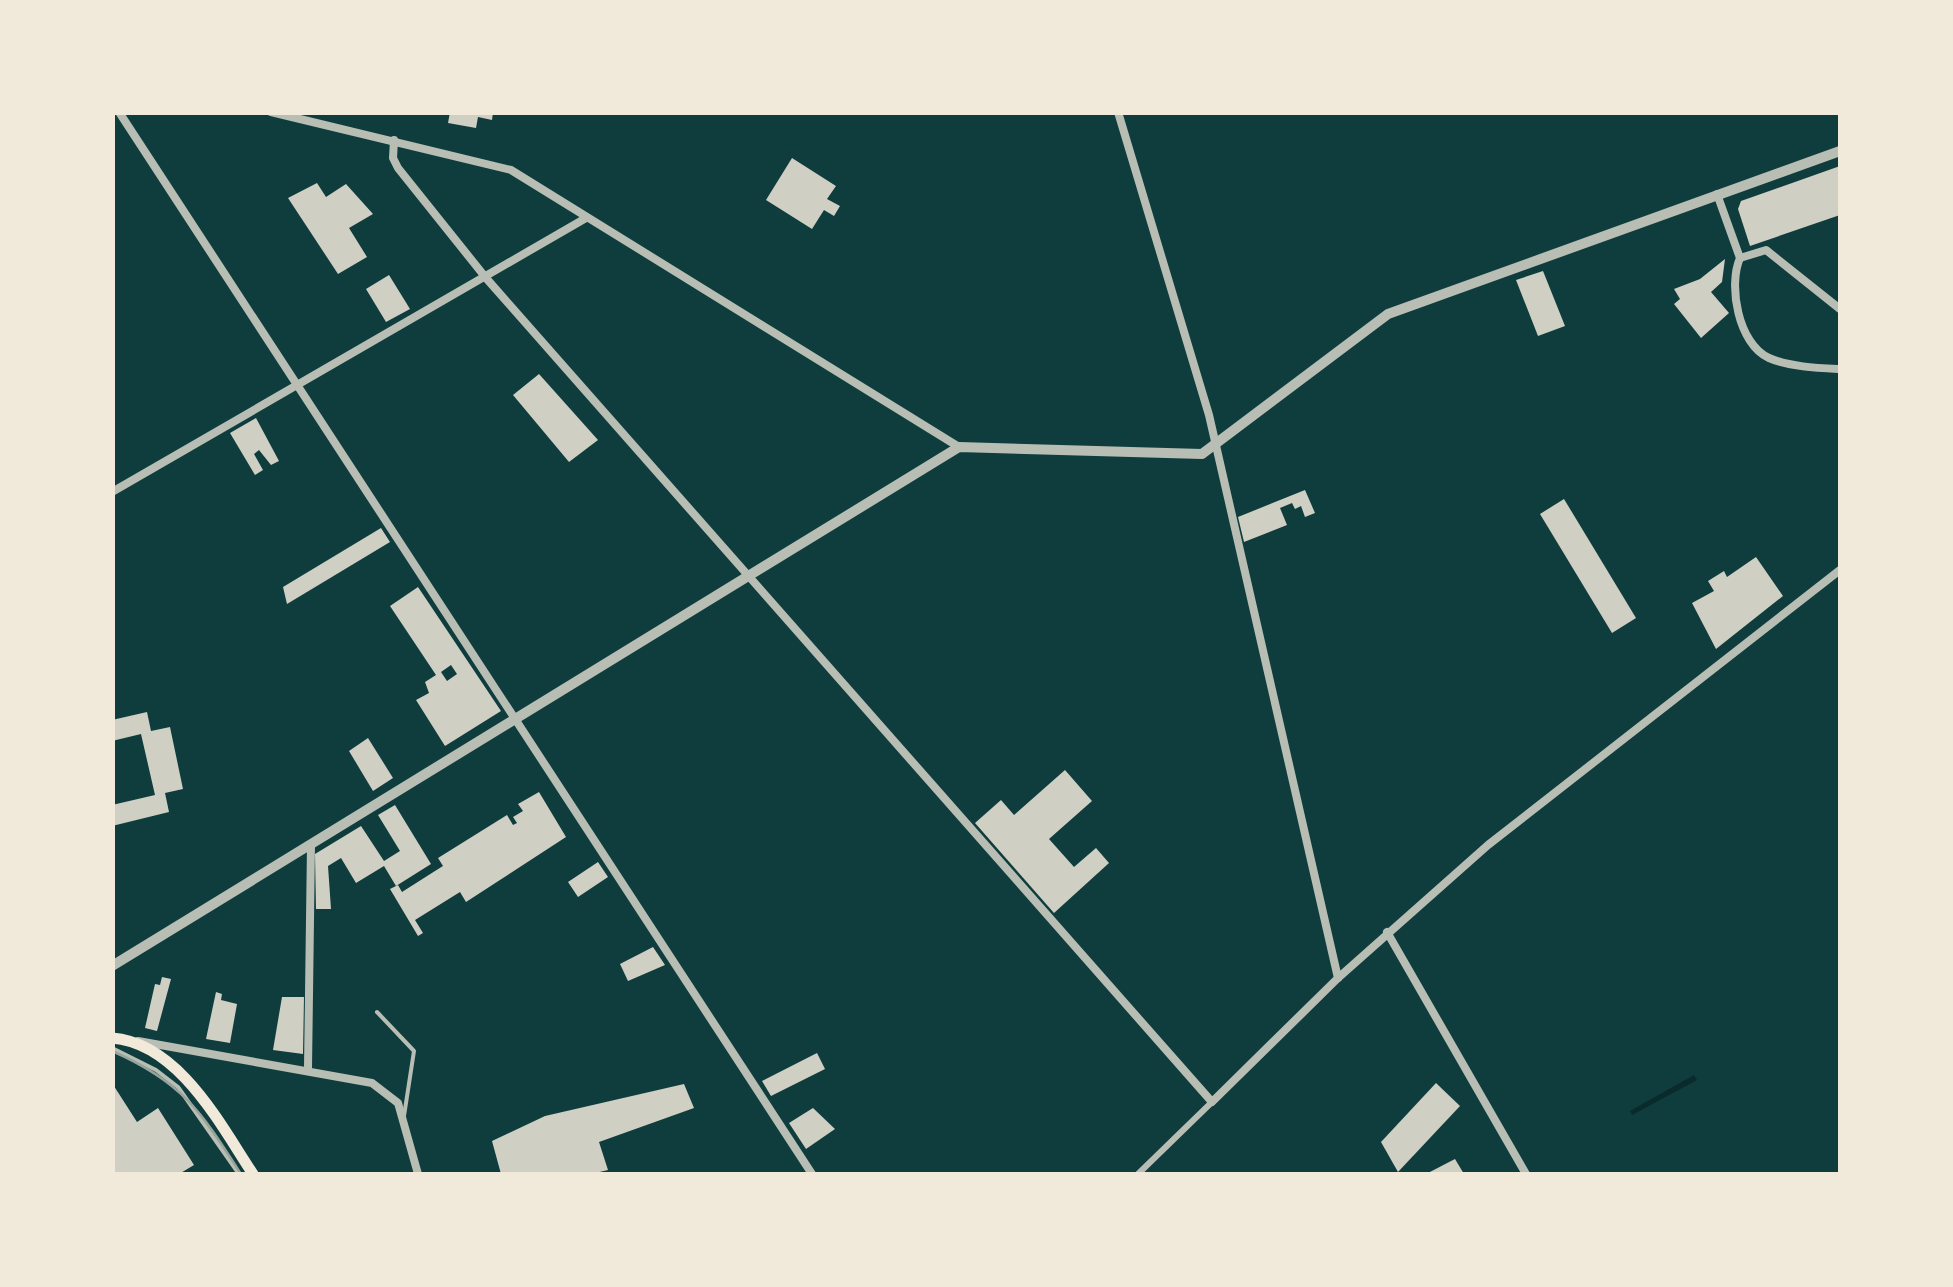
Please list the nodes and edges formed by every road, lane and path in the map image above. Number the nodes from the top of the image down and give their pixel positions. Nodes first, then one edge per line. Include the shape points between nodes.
1 (118, 112) edge
2 (271, 112) edge
3 (1118, 112) edge
4 (394, 140) junction
5 (1840, 150) edge
6 (1717, 194) junction
7 (586, 218) junction
8 (1740, 258) junction
9 (486, 278) junction
10 (1840, 310) edge
11 (1840, 370) edge
12 (297, 385) junction
13 (959, 447) junction
14 (1215, 447) junction
15 (112, 492) edge
16 (1840, 570) edge
17 (747, 575) junction
18 (515, 719) junction
19 (311, 845) junction
20 (1388, 932) junction
21 (112, 966) edge
22 (1338, 978) junction
23 (376, 1012) dead end
24 (116, 1037) edge
25 (112, 1048) edge
26 (308, 1068) junction
27 (1212, 1102) junction
28 (404, 1116) junction
29 (239, 1174) edge
30 (253, 1174) edge
31 (418, 1174) edge
32 (812, 1174) edge
33 (1138, 1174) edge
34 (1526, 1174) edge

1 - 12 street
2 - 4 street
3 - 14 street
4 - 7 street via 511,170
4 - 9 street via 398,168
5 - 6 street
6 - 8 street
6 - 14 street via 1388,314
7 - 9 street
7 - 13 street
8 - 10 street via 1766,250
8 - 11 street via 1736,303 1760,351
9 - 12 street
9 - 17 street
12 - 15 street
12 - 18 street
13 - 14 street via 1190,457
13 - 17 street
14 - 22 street
16 - 20 street via 1488,845
17 - 18 street
17 - 27 street
18 - 19 street
18 - 32 street
19 - 21 street
19 - 26 street
20 - 22 street
20 - 34 street
22 - 27 street
23 - 28 lane via 414,1051
24 - 26 street
24 - 30 main road via 182,1073
25 - 29 lane via 178,1087
26 - 28 street via 372,1083
27 - 33 street
28 - 31 street

